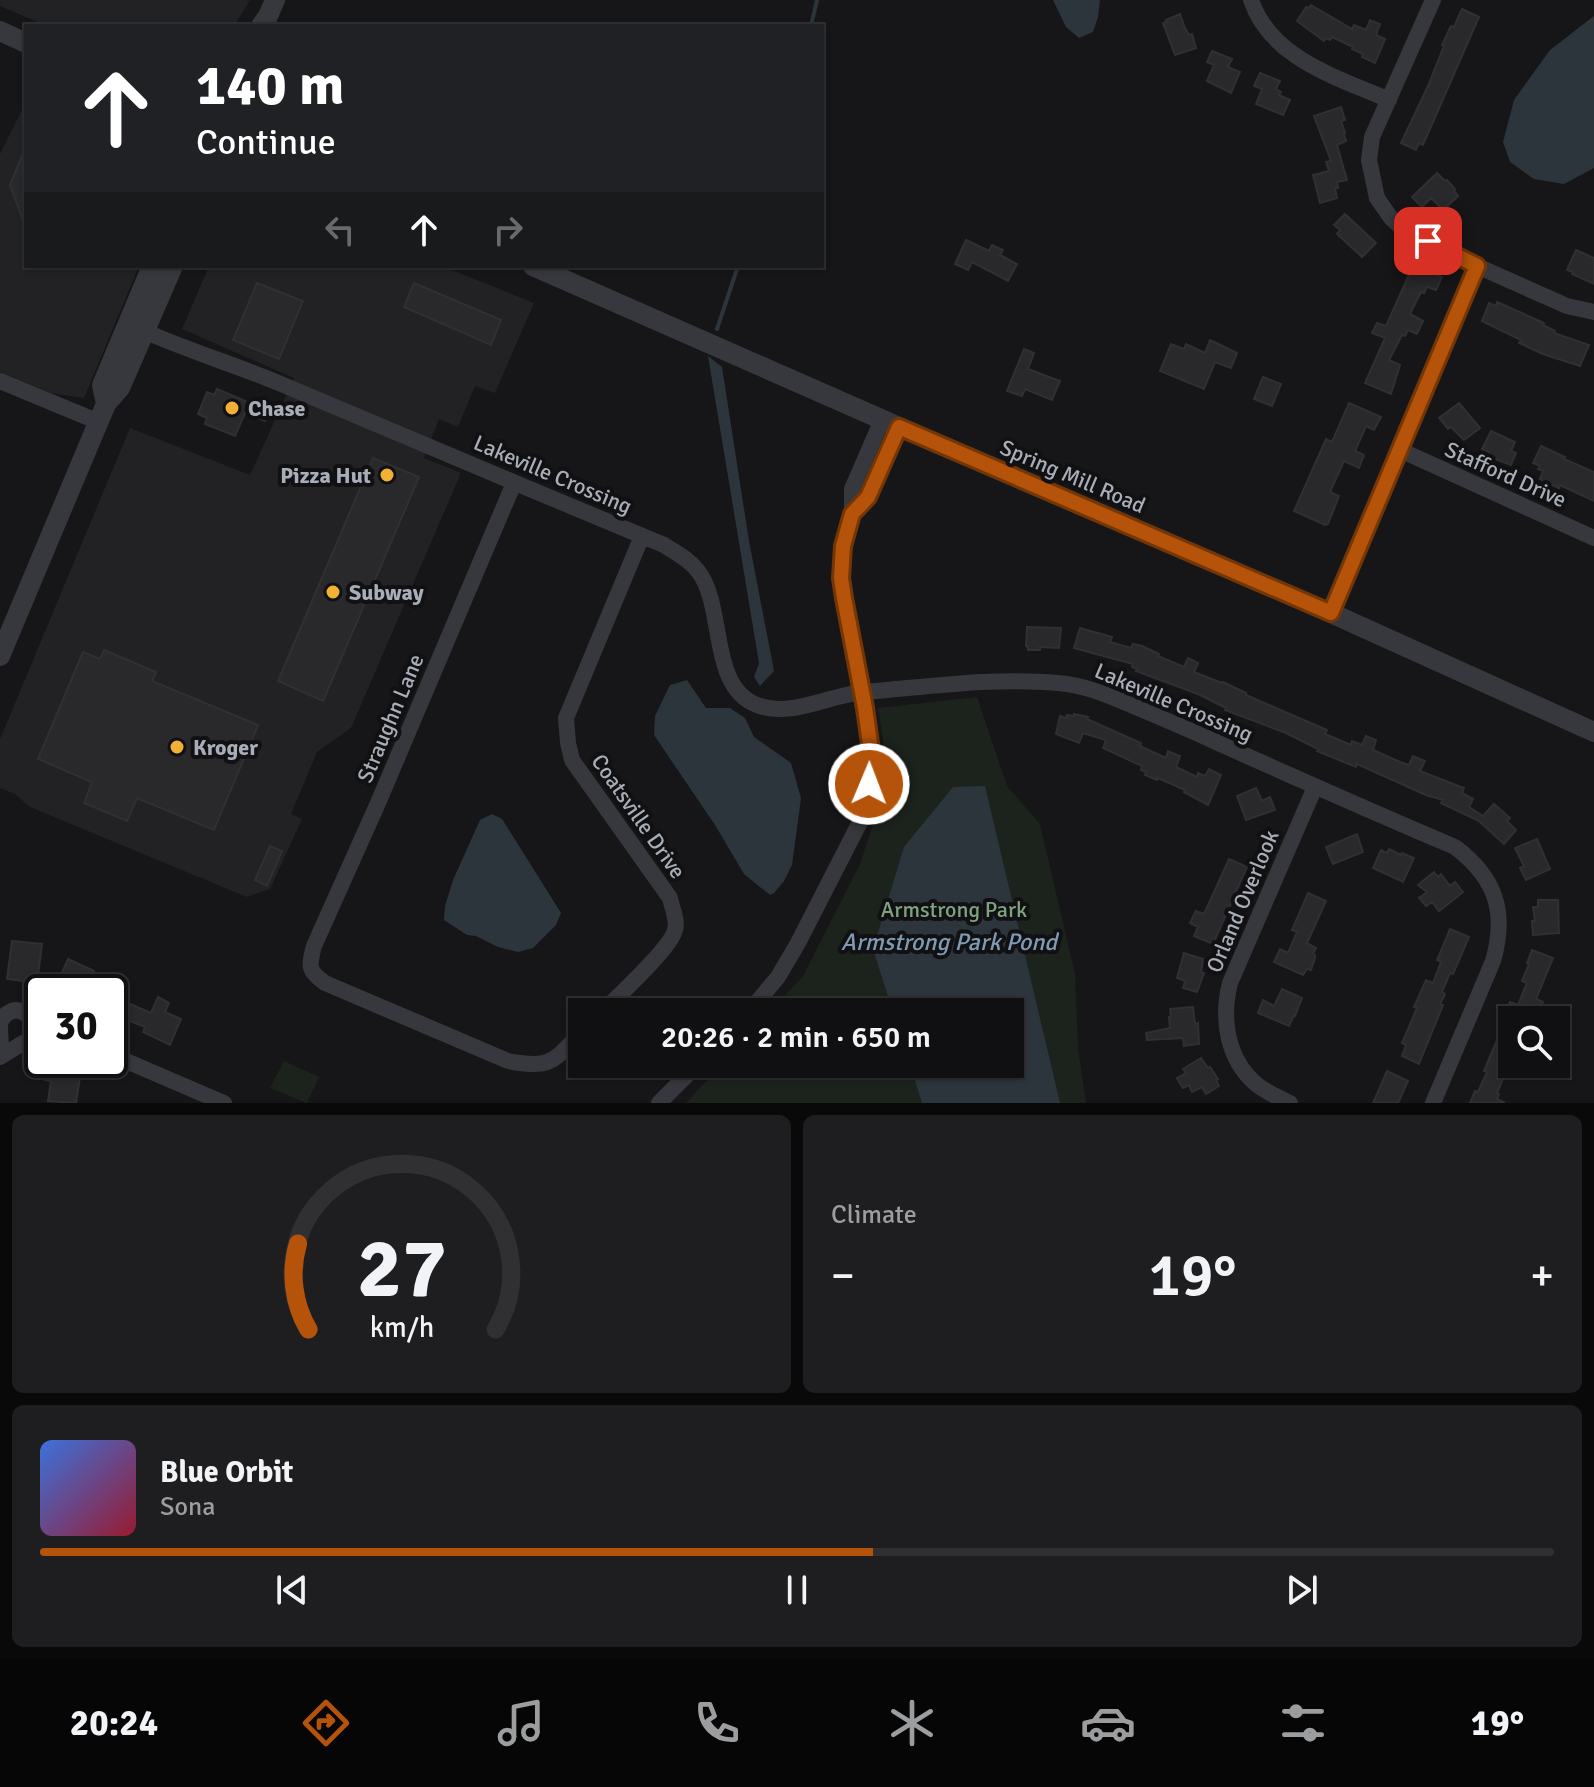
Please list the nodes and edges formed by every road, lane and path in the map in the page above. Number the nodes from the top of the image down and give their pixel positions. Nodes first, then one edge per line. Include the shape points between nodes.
1 (1251, 0) edge
2 (1433, 0) edge
3 (0, 31) edge
4 (24, 42) edge
5 (1389, 100) junction
6 (1477, 266) junction
7 (151, 268) edge
8 (172, 268) edge
9 (538, 268) edge
10 (1594, 312) edge
11 (144, 331) junction
12 (0, 381) edge
13 (102, 413) junction
14 (890, 423) junction
15 (1400, 450) junction
16 (514, 483) junction
17 (642, 536) junction
18 (1594, 538) edge
19 (1331, 613) junction
20 (0, 656) edge
21 (860, 692) junction
22 (1594, 732) edge
23 (1315, 787) junction
24 (616, 998) edge
25 (761, 998) edge
26 (24, 1013) edge
27 (24, 1043) edge
28 (568, 1046) edge
29 (1, 1056) edge
30 (128, 1062) edge
31 (684, 1078) edge
32 (224, 1103) edge
33 (659, 1103) edge
34 (1290, 1103) edge
35 (1433, 1103) edge

1 - 5 street via 1275,40 1307,63
2 - 5 street
3 - 4 street
5 - 6 street via 1372,137 1369,160 1377,198 1403,229
6 - 10 street via 1567,306
6 - 15 street
7 - 13 street via 102,385
8 - 11 street
9 - 14 street, Spring Mill Road
11 - 13 street via 120,388
11 - 16 street, Lakeville Crossing
12 - 13 street
13 - 20 street
14 - 19 street, Spring Mill Road
14 - 21 street via 852,489 843,546 841,578
15 - 18 street, Stafford Drive
15 - 19 street
16 - 17 street, Lakeville Crossing
16 - 28 street, Straughn Lane via 310,965 325,983 508,1061 542,1065
17 - 21 street, Lakeville Crossing via 686,558 699,572 723,659 744,698 783,709
17 - 24 street, Coatsville Drive via 566,718 572,760 670,898 675,920 675,932 661,952
19 - 22 street, Spring Mill Road
21 - 23 street, Lakeville Crossing via 978,683 1079,686
21 - 25 street via 873,765 861,820 791,954
23 - 34 street, Orland Overlook via 1227,996 1233,1052 1257,1085
23 - 35 street, Lakeville Crossing via 1455,847 1492,888 1498,944
26 - 29 street via 13,1010 0,1023
27 - 29 street
30 - 32 street
31 - 33 street

